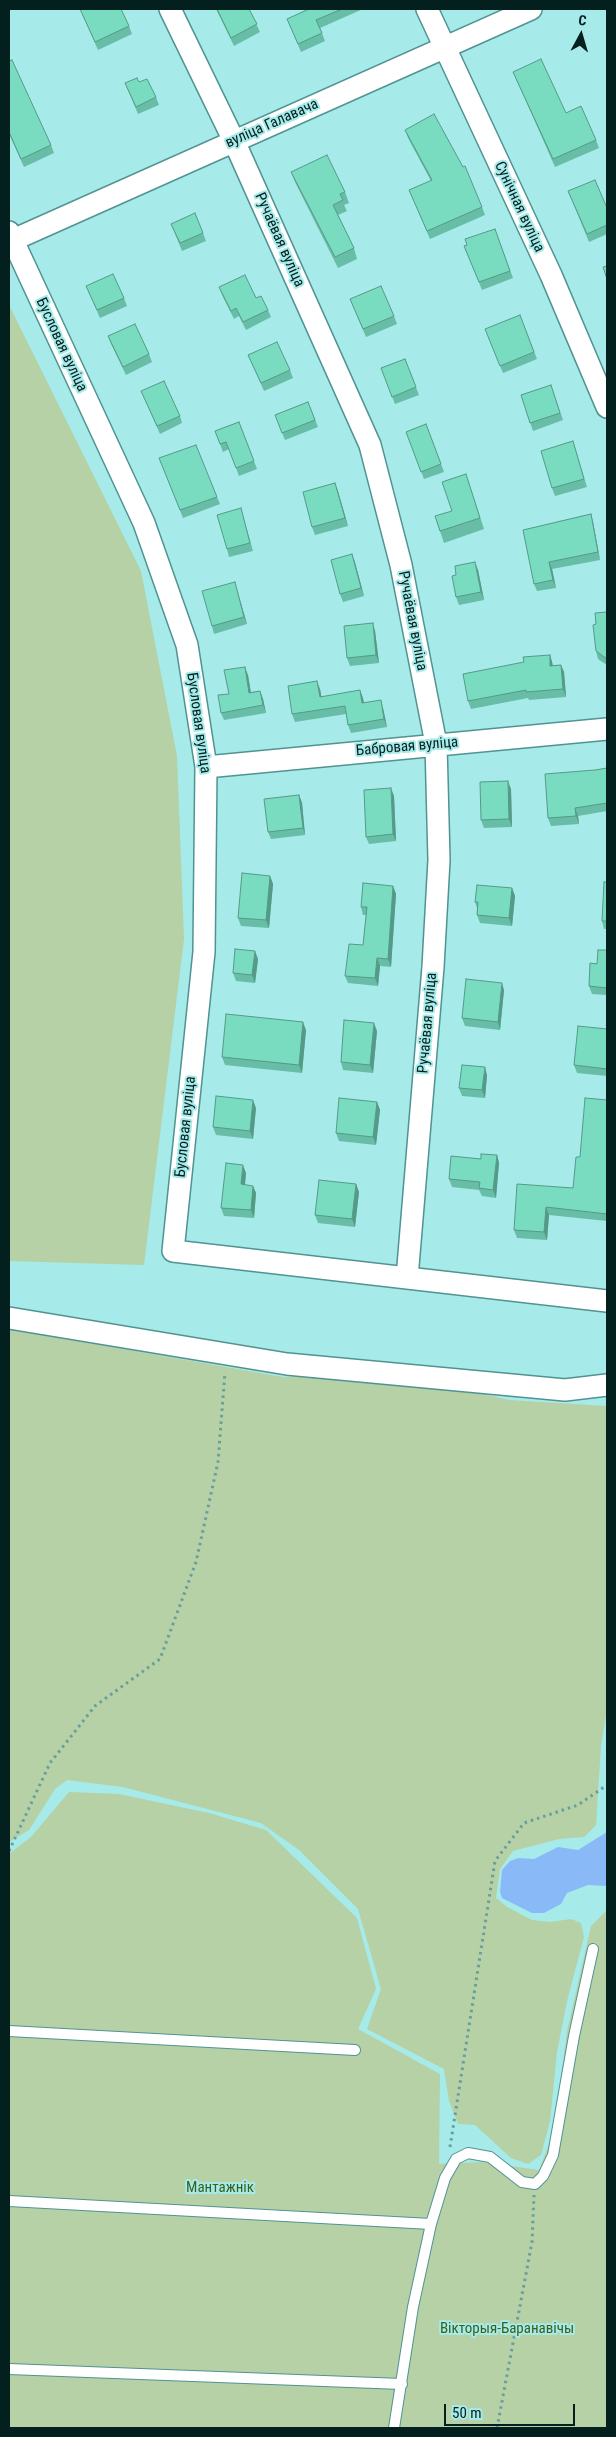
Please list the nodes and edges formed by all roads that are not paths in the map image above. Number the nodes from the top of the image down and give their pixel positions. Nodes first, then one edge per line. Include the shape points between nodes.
1 (170, 9) edge
2 (426, 9) edge
3 (531, 9) edge
4 (445, 47) junction
5 (234, 141) junction
6 (11, 236) edge
7 (607, 407) edge
8 (607, 729) edge
9 (436, 744) junction
10 (206, 767) junction
11 (407, 1278) junction
12 (607, 1301) edge
13 (9, 1318) edge
14 (607, 1385) edge
15 (594, 1949) dead end
16 (9, 2031) edge
17 (355, 2050) dead end
18 (9, 2201) edge
19 (431, 2224) junction
20 (9, 2369) edge
21 (402, 2384) junction
22 (394, 2428) edge

1 - 5 street, Ручаёвая вуліца
2 - 4 street, Сунічная вуліца
3 - 4 street, вуліца Галавача
4 - 5 street, вуліца Галавача
4 - 7 street, Сунічная вуліца via 551,275
5 - 6 street, вуліца Галавача
5 - 9 street, Ручаёвая вуліца via 370,445 401,565
6 - 10 street, Бусловая вуліца via 144,523 187,646
8 - 9 street, Бабровая вуліца
9 - 10 street, Бабровая вуліца
9 - 11 street, Ручаёвая вуліца via 438,860 433,958
10 - 11 street, Бусловая вуліца via 204,952 173,1250
11 - 12 street
13 - 14 street via 287,1364 565,1390
15 - 19 lane via 574,2036 553,2155 543,2176 535,2184 522,2182 490,2157 468,2153 456,2159 445,2178
16 - 17 lane
18 - 19 lane
19 - 21 lane
20 - 21 lane
21 - 22 lane

